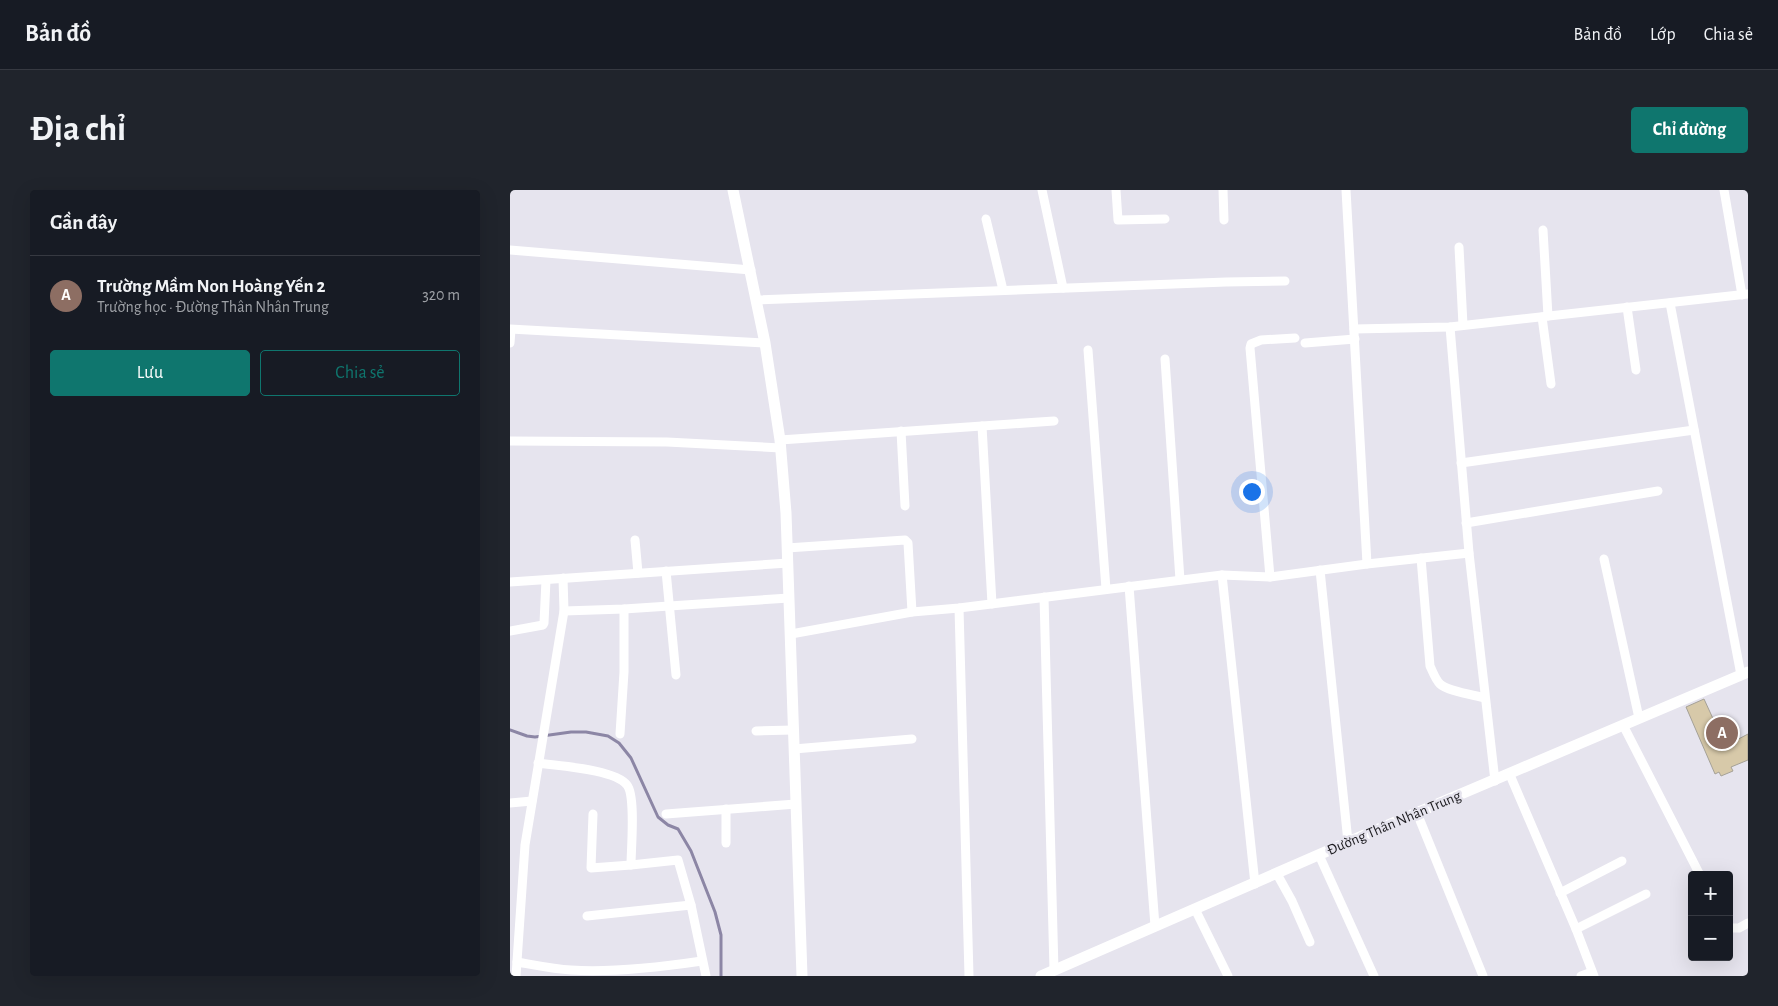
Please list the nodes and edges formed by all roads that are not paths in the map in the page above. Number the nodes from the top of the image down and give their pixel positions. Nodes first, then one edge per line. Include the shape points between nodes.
1 (733, 190) edge
2 (1042, 190) edge
3 (1116, 190) edge
4 (1223, 190) edge
5 (1346, 190) edge
6 (1724, 190) edge
7 (986, 219) dead end
8 (1166, 219) dead end
9 (1224, 220) dead end
10 (1543, 230) dead end
11 (1459, 248) dead end
12 (510, 250) edge
13 (750, 270) junction
14 (1285, 281) dead end
15 (1063, 288) junction
16 (1003, 290) junction
17 (1745, 295) edge
18 (757, 300) junction
19 (1670, 303) junction
20 (1627, 307) junction
21 (1545, 316) junction
22 (1463, 325) junction
23 (1450, 327) junction
24 (1354, 328) junction
25 (510, 330) edge
26 (1294, 338) dead end
27 (1354, 339) junction
28 (766, 342) junction
29 (510, 343) edge
30 (1305, 343) dead end
31 (1088, 350) dead end
32 (1165, 359) dead end
33 (1636, 370) dead end
34 (1551, 384) dead end
35 (1054, 421) dead end
36 (982, 426) junction
37 (1694, 430) junction
38 (901, 432) junction
39 (510, 441) edge
40 (781, 444) junction
41 (1461, 463) junction
42 (1658, 492) dead end
43 (905, 506) dead end
44 (1466, 523) junction
45 (635, 540) dead end
46 (787, 548) junction
47 (1469, 553) junction
48 (1421, 558) junction
49 (1604, 558) dead end
50 (788, 563) junction
51 (1367, 564) junction
52 (1320, 570) junction
53 (666, 571) junction
54 (638, 573) junction
55 (1222, 575) junction
56 (1270, 577) junction
57 (563, 578) junction
58 (546, 580) junction
59 (1180, 580) junction
60 (510, 582) edge
61 (1129, 586) junction
62 (1106, 589) junction
63 (1044, 597) junction
64 (788, 598) junction
65 (992, 604) junction
66 (668, 606) junction
67 (959, 608) junction
68 (624, 609) junction
69 (564, 611) junction
70 (912, 612) junction
71 (510, 631) edge
72 (791, 634) junction
73 (1744, 674) edge
74 (676, 675) dead end
75 (1485, 698) junction
76 (1639, 718) junction
77 (1623, 725) junction
78 (793, 730) junction
79 (756, 731) dead end
80 (620, 734) dead end
81 (912, 739) dead end
82 (794, 749) junction
83 (538, 763) junction
84 (1510, 774) junction
85 (1495, 781) junction
86 (532, 801) junction
87 (510, 803) edge
88 (796, 804) junction
89 (726, 809) junction
90 (1416, 813) junction
91 (593, 814) dead end
92 (666, 814) dead end
93 (1348, 842) junction
94 (726, 843) dead end
95 (1319, 855) junction
96 (1622, 861) dead end
97 (631, 865) junction
98 (1698, 871) edge
99 (1277, 874) junction
100 (1255, 884) junction
101 (1560, 893) junction
102 (1646, 894) dead end
103 (691, 904) junction
104 (1195, 909) junction
105 (587, 916) dead end
106 (1748, 923) edge
107 (1155, 926) junction
108 (1733, 928) edge
109 (1576, 929) junction
110 (1310, 942) dead end
111 (702, 960) junction
112 (517, 962) junction
113 (662, 972) edge
114 (584, 973) edge
115 (1050, 973) edge
116 (1593, 974) edge
117 (516, 976) edge
118 (706, 976) edge
119 (802, 976) edge
120 (969, 976) edge
121 (1228, 976) edge
122 (1374, 976) edge
123 (1483, 976) edge
124 (1581, 976) edge

1 - 13 street
2 - 15 street
3 - 8 street via 1118,220
4 - 9 street
5 - 24 street
6 - 17 street
7 - 16 street
10 - 21 street
11 - 22 street
12 - 13 street
13 - 18 street
14 - 15 street
15 - 16 street
16 - 18 street
17 - 19 street
18 - 28 street
19 - 20 street
19 - 37 street
20 - 21 street
20 - 33 street
21 - 22 street
21 - 34 street
22 - 23 street
23 - 24 street
23 - 41 street
24 - 27 street
25 - 28 street
25 - 29 street
26 - 56 street via 1257,341 1250,348
27 - 30 street
27 - 51 street
28 - 40 street
31 - 62 street
32 - 59 street
35 - 36 street
36 - 38 street
36 - 65 street
37 - 41 street
37 - 73 street
38 - 40 street
38 - 43 street
39 - 40 street
40 - 46 street
41 - 44 street
42 - 44 street
44 - 47 street
45 - 54 street
46 - 50 street
46 - 70 street via 904,540 908,543
47 - 48 street
47 - 75 street
48 - 51 street
48 - 75 street via 1430,666 1434,676 1444,687
49 - 76 street
50 - 53 street
50 - 64 street
51 - 52 street
52 - 56 street
52 - 93 street
53 - 54 street
53 - 66 street
54 - 57 street
55 - 56 street
55 - 59 street
55 - 100 street
57 - 58 street
57 - 69 street
58 - 60 street
58 - 71 street via 544,623
59 - 61 street
61 - 62 street
61 - 107 street
62 - 63 street
63 - 65 street
63 - 115 street
64 - 66 street
64 - 72 street
65 - 67 street
66 - 68 street
66 - 74 street
67 - 70 street
67 - 120 street
68 - 69 street
68 - 80 street
69 - 83 street
70 - 72 street
72 - 78 street
73 - 76 street, Đường Thân Nhân Trung
75 - 85 street
76 - 77 street, Đường Thân Nhân Trung
77 - 84 street, Đường Thân Nhân Trung
77 - 98 street
78 - 79 street
78 - 82 street
81 - 82 street
82 - 88 street
83 - 86 street
83 - 97 street via 592,770 628,786 632,799
84 - 85 street, Đường Thân Nhân Trung
84 - 101 street
85 - 90 street, Đường Thân Nhân Trung
86 - 87 street
86 - 112 street via 525,845
88 - 89 street
88 - 119 street
89 - 92 street
89 - 94 street
90 - 93 street, Đường Thân Nhân Trung
90 - 123 street
91 - 97 street via 591,868
93 - 95 street, Đường Thân Nhân Trung
95 - 99 street, Đường Thân Nhân Trung
95 - 122 street
96 - 101 street
97 - 103 street via 678,860
99 - 100 street, Đường Thân Nhân Trung
99 - 110 street
100 - 104 street, Đường Thân Nhân Trung
101 - 109 street
102 - 109 street
103 - 105 street
103 - 111 street
104 - 107 street, Đường Thân Nhân Trung
104 - 121 street
106 - 108 street
107 - 115 street, Đường Thân Nhân Trung
109 - 116 street
111 - 113 street
111 - 118 street
112 - 114 street
112 - 117 street
113 - 114 street
116 - 124 street

